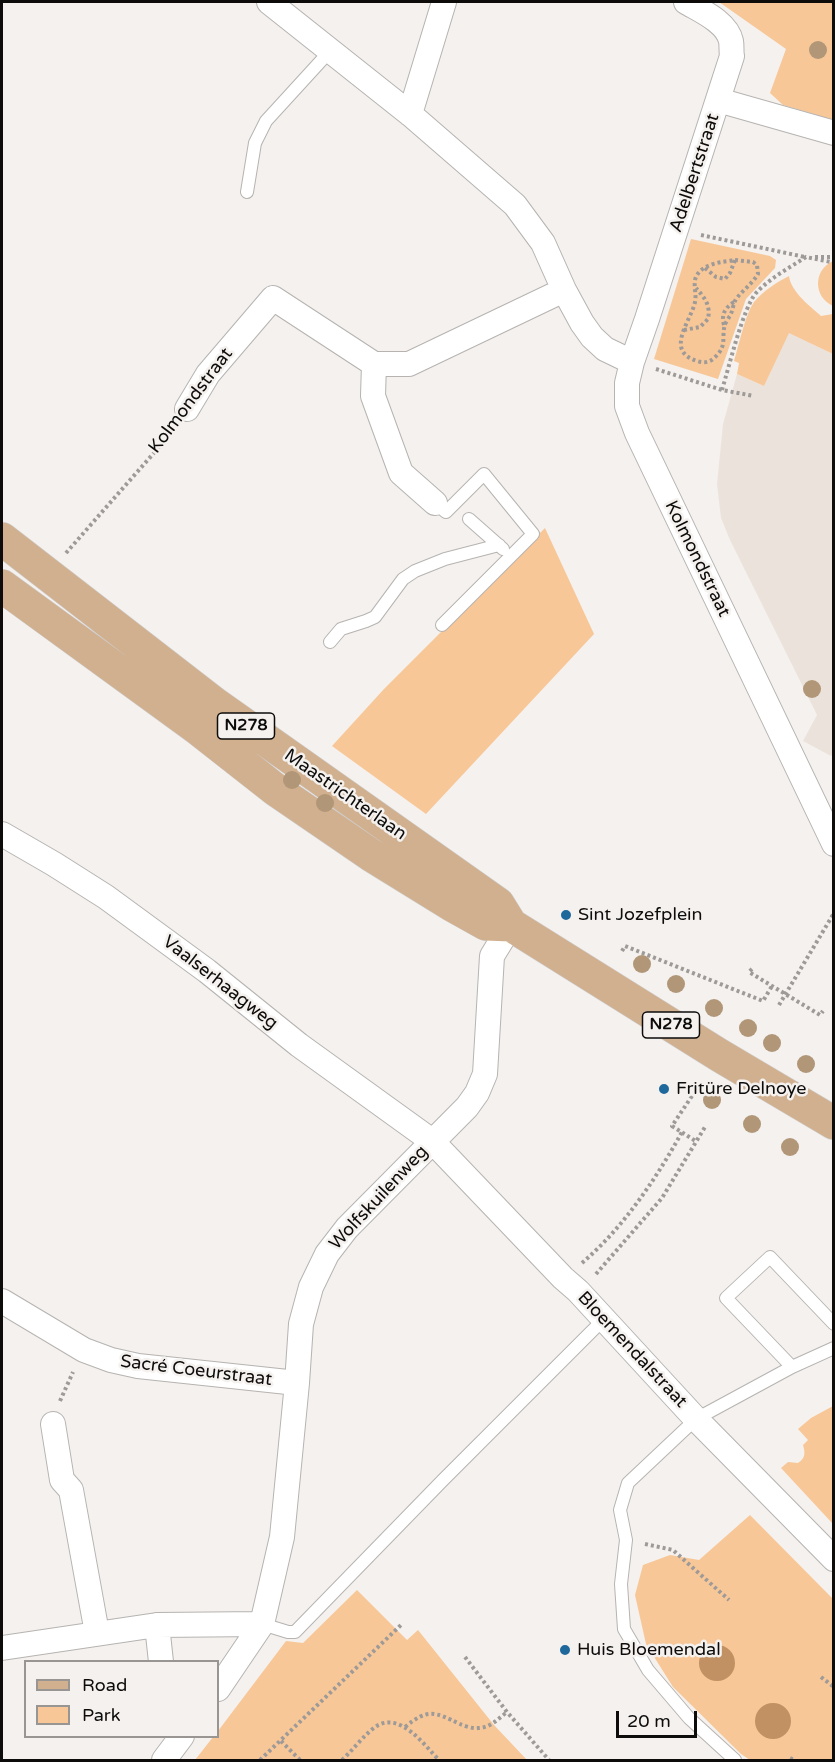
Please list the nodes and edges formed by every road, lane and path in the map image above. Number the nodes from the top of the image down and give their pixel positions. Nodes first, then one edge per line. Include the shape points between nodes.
1 (269, 2) edge
2 (444, 2) edge
3 (686, 2) edge
4 (330, 51) junction
5 (718, 100) junction
6 (410, 114) junction
7 (834, 133) edge
8 (247, 192) dead end
9 (677, 229) junction
10 (806, 257) junction
11 (735, 260) junction
12 (832, 260) edge
13 (705, 268) junction
14 (695, 287) junction
15 (564, 290) junction
16 (684, 330) junction
17 (632, 362) junction
18 (374, 364) junction
19 (723, 390) junction
20 (754, 396) dead end
21 (187, 409) joint
22 (435, 503) joint
23 (469, 519) dead end
24 (2, 539) edge
25 (499, 545) junction
26 (511, 556) junction
27 (62, 558) dead end
28 (2, 586) edge
29 (442, 625) dead end
30 (330, 642) dead end
31 (2, 834) edge
32 (834, 844) edge
33 (834, 913) edge
34 (511, 925) junction
35 (622, 951) dead end
36 (752, 969) dead end
37 (772, 986) junction
38 (786, 994) junction
39 (779, 1005) dead end
40 (822, 1011) dead end
41 (692, 1096) dead end
42 (834, 1123) edge
43 (705, 1127) dead end
44 (682, 1132) junction
45 (432, 1141) junction
46 (697, 1142) junction
47 (570, 1285) junction
48 (2, 1301) edge
49 (603, 1320) junction
50 (834, 1324) edge
51 (834, 1348) edge
52 (78, 1362) dead end
53 (792, 1367) junction
54 (297, 1383) junction
55 (65, 1390) dead end
56 (696, 1419) junction
57 (53, 1424) dead end
58 (626, 1540) junction
59 (834, 1559) edge
60 (729, 1600) dead end
61 (262, 1624) junction
62 (402, 1624) dead end
63 (157, 1625) junction
64 (97, 1633) junction
65 (2, 1648) edge
66 (465, 1657) dead end
67 (161, 1660) edge
68 (821, 1677) dead end
69 (834, 1687) edge
70 (219, 1688) edge
71 (507, 1712) junction
72 (405, 1727) junction
73 (181, 1738) edge
74 (281, 1741) junction
75 (164, 1761) edge
76 (260, 1761) edge
77 (300, 1761) edge
78 (342, 1761) edge
79 (439, 1761) edge
80 (549, 1761) edge
81 (735, 1761) edge

1 - 4 street
2 - 6 street
3 - 5 street, Adelbertstraat via 726,30 731,40 732,56
4 - 6 street
4 - 8 lane via 266,122 255,143
5 - 7 street
5 - 9 street, Adelbertstraat
6 - 15 street via 515,206 543,243
9 - 10 path
9 - 17 street, Adelbertstraat
10 - 12 path
10 - 19 path via 775,277 750,302
11 - 13 path
11 - 13 path via 725,279
11 - 16 path via 753,262 758,274 735,301 725,326 723,347 715,358 694,361 684,353
13 - 14 path via 697,274
14 - 16 path via 696,300
14 - 16 path via 709,306 708,319 700,327
15 - 17 street via 592,337 605,349
15 - 18 street via 409,364
17 - 19 path
17 - 32 street, Kolmondstraat via 627,406 637,433
18 - 21 street, Kolmondstraat via 273,298 208,374
18 - 22 street via 373,396 401,473
19 - 20 path
21 - 27 path, Kolmondstraat via 175,429
22 - 26 lane via 447,512 484,474 533,534
23 - 25 lane
24 - 34 main road, Maastrichterlaan / N278 via 215,704 498,904
25 - 26 lane
25 - 30 lane via 415,571 403,579 375,617 341,629
26 - 29 lane
28 - 34 main road, Maastrichterlaan / N278 via 370,855 486,924
31 - 45 street, Vaalserhaagweg via 106,897
33 - 38 path
34 - 42 main road, Maastrichterlaan / N278
34 - 45 street, Wolfskuilenweg via 492,956 485,1074 467,1107
35 - 37 path via 625,946 763,1001
36 - 37 path via 749,972
37 - 38 path
38 - 39 path
38 - 40 path via 820,1015
41 - 44 path via 672,1126
43 - 46 path
44 - 46 path
44 - 47 path via 622,1221
45 - 47 street, Bloemendalstraat
45 - 54 street, Wolfskuilenweg via 347,1228 327,1254 311,1287 301,1324
46 - 47 path via 662,1198 594,1278
47 - 49 street, Bloemendalstraat
48 - 54 street, Sacré Coeurstraat via 84,1350 111,1360
49 - 56 street, Bloemendalstraat
49 - 61 lane via 296,1632
50 - 53 lane via 770,1257 726,1298
51 - 53 lane
52 - 55 path
53 - 56 lane
54 - 61 street, Wolfskuilenweg via 282,1537
56 - 58 lane via 628,1483 620,1510
56 - 59 street, Bloemendalstraat
57 - 64 street via 62,1480 71,1490
58 - 60 path via 673,1550
58 - 81 lane via 621,1584 624,1629 654,1678
61 - 63 street
61 - 70 street, Wolfskuilenweg
62 - 74 path
63 - 64 street
63 - 67 street
64 - 65 street
66 - 71 path
68 - 69 path
71 - 72 path via 478,1728 432,1713
71 - 80 path
72 - 78 path via 391,1722 376,1726
72 - 79 path
73 - 75 street
74 - 76 path
74 - 77 path

